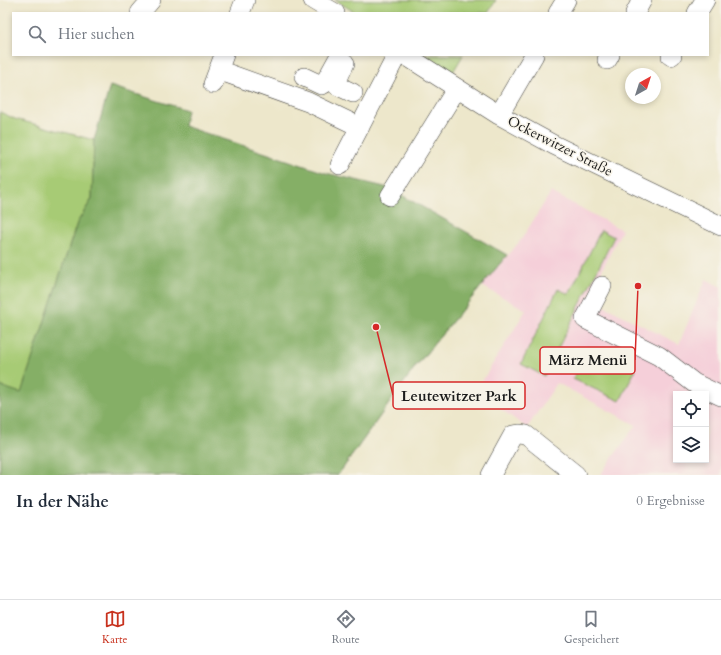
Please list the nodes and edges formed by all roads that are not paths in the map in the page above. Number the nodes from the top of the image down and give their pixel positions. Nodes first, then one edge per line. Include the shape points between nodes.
1 (150, 0) edge
2 (245, 0) edge
3 (313, 0) edge
4 (566, 0) edge
5 (642, 0) edge
6 (705, 0) edge
7 (141, 12) edge
8 (240, 12) edge
9 (333, 12) edge
10 (559, 12) edge
11 (636, 12) edge
12 (699, 12) edge
13 (339, 56) edge
14 (349, 56) edge
15 (397, 56) edge
16 (407, 56) edge
17 (533, 56) edge
18 (218, 70) edge
19 (304, 77) dead end
20 (457, 88) junction
21 (353, 93) dead end
22 (499, 115) junction
23 (360, 127) junction
24 (340, 165) dead end
25 (390, 196) dead end
26 (721, 226) edge
27 (602, 286) dead end
28 (721, 396) edge
29 (491, 475) edge
30 (576, 475) edge

1 - 7 street
2 - 8 street
3 - 9 street
4 - 10 street
5 - 11 street
6 - 12 street
13 - 19 street via 324,84
14 - 21 street via 336,83
15 - 23 street
16 - 20 street, Ockerwitzer Straße
17 - 22 street
18 - 23 street via 308,102
20 - 22 street, Ockerwitzer Straße
20 - 25 street
22 - 26 street, Ockerwitzer Straße via 554,145
23 - 24 street
27 - 28 street via 585,319 659,356 694,383
29 - 30 street via 513,435 519,434 526,435

